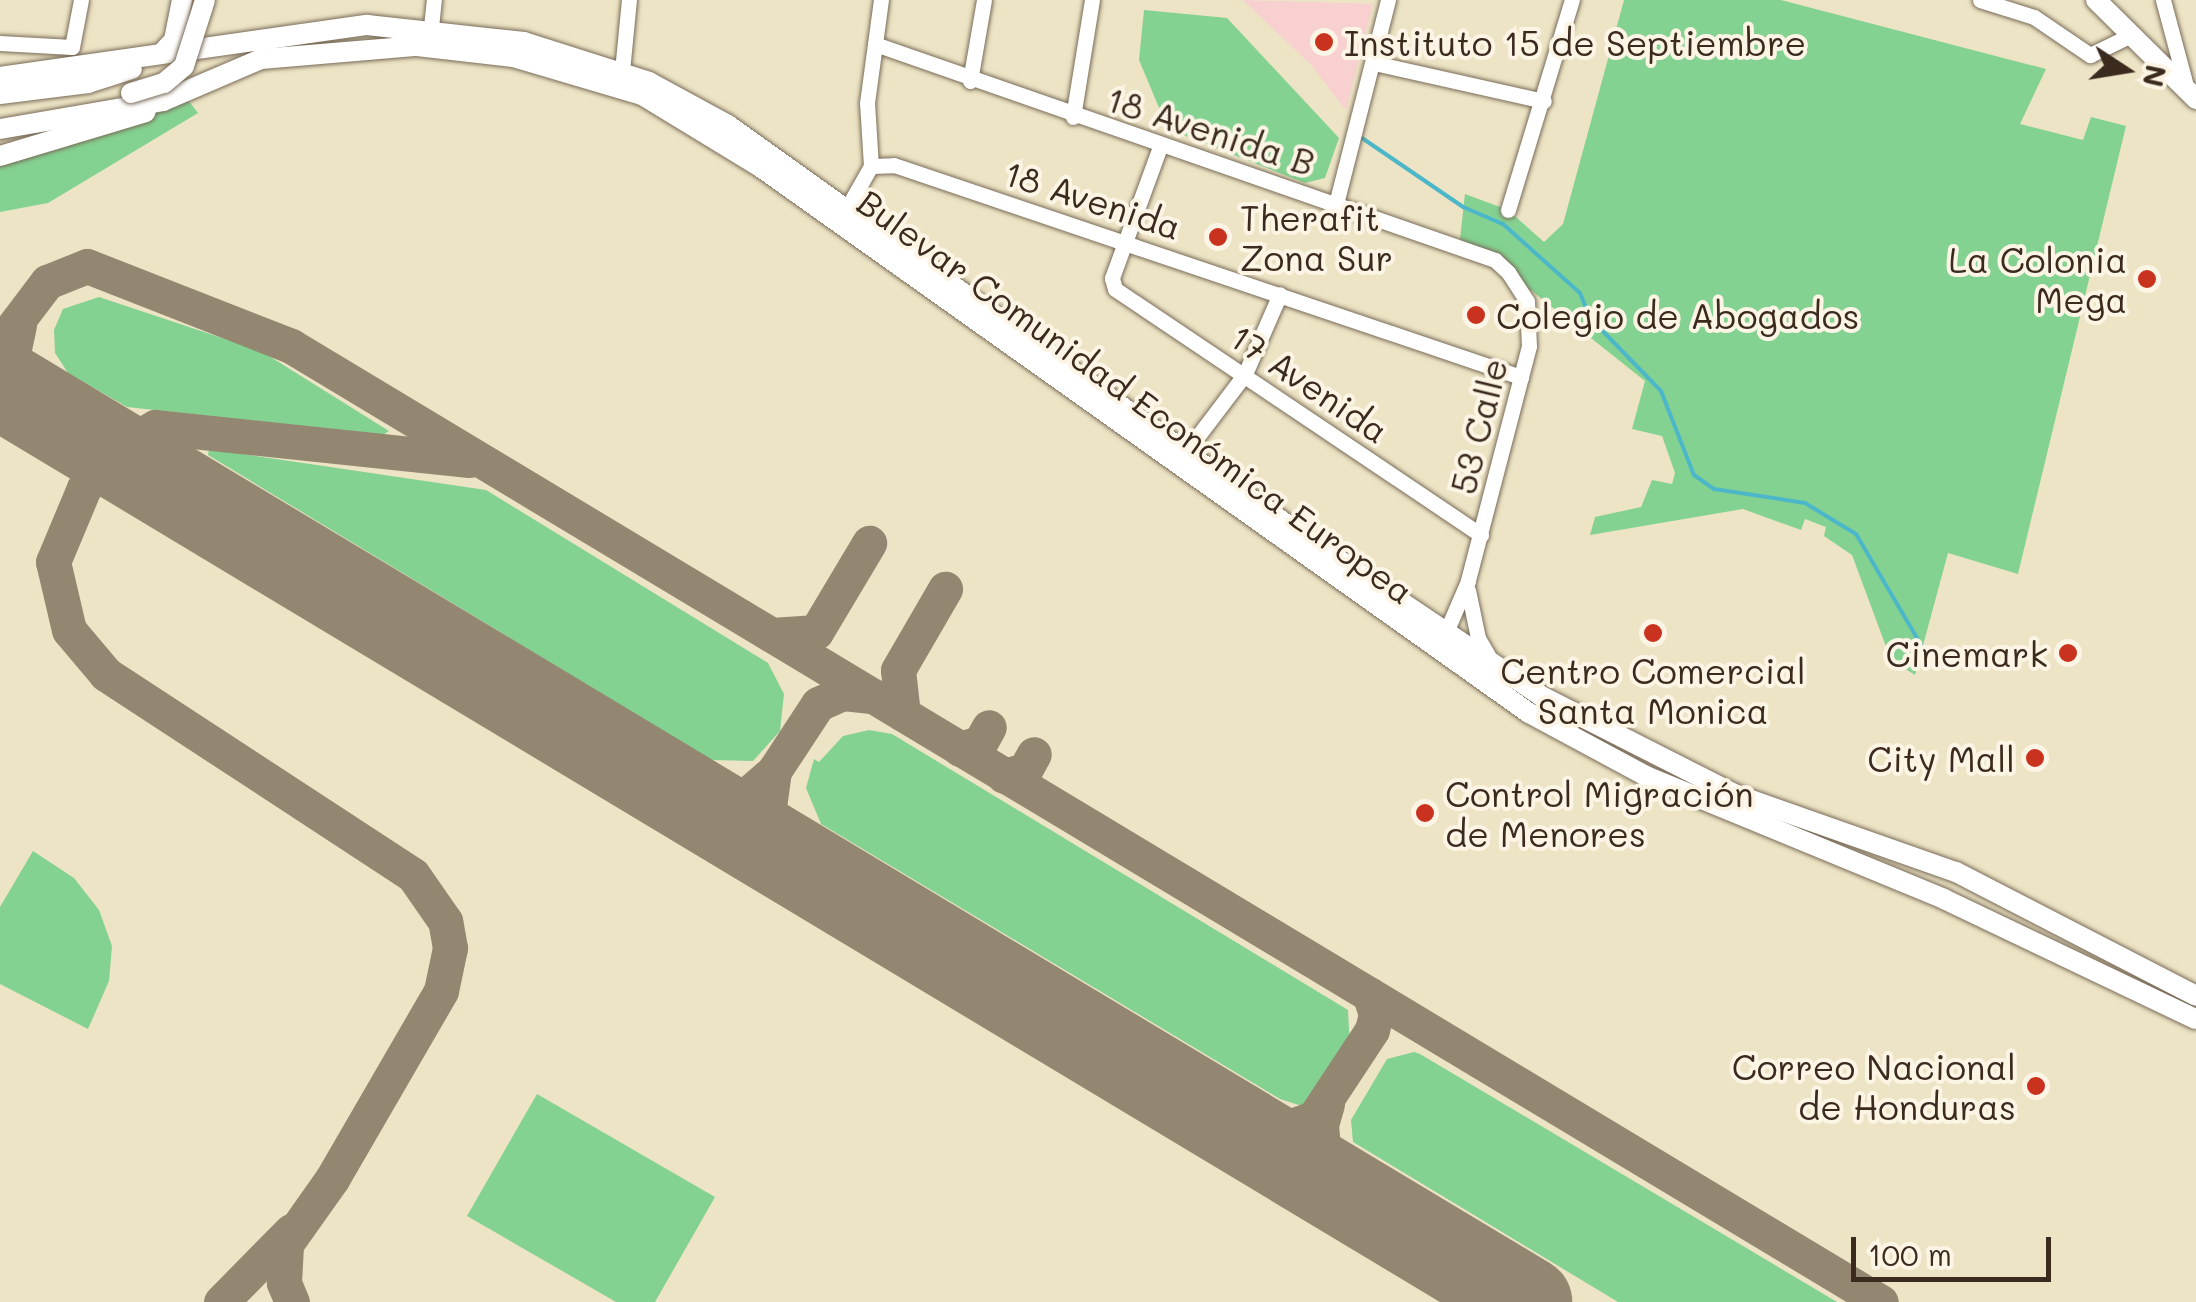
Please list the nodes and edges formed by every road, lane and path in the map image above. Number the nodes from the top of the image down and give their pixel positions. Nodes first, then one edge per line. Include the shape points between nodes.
1 (82, 0) edge
2 (182, 0) edge
3 (193, 0) edge
4 (204, 0) edge
5 (434, 0) edge
6 (630, 0) edge
7 (881, 0) edge
8 (984, 0) edge
9 (1092, 0) edge
10 (1571, 0) edge
11 (1980, 0) edge
12 (2038, 0) edge
13 (2096, 0) edge
14 (2163, 0) edge
15 (1385, 2) edge
16 (2015, 9) junction
17 (431, 27) junction
18 (2133, 34) junction
19 (0, 43) edge
20 (210, 43) junction
21 (875, 44) junction
22 (153, 55) junction
23 (1374, 62) junction
24 (622, 72) junction
25 (0, 77) edge
26 (970, 81) junction
27 (2191, 92) edge
28 (0, 94) edge
29 (164, 101) junction
30 (1544, 101) junction
31 (0, 114) edge
32 (1073, 116) junction
33 (0, 129) edge
34 (1161, 144) junction
35 (0, 156) edge
36 (871, 166) junction
37 (1336, 204) junction
38 (846, 210) junction
39 (1508, 210) dead end
40 (1126, 240) junction
41 (1519, 286) joint
42 (1280, 294) junction
43 (1245, 374) junction
44 (1521, 377) junction
45 (1186, 453) junction
46 (1481, 535) junction
47 (1291, 539) junction
48 (1468, 581) junction
49 (1446, 632) junction
50 (1493, 664) junction
51 (2196, 996) edge
52 (2196, 1019) edge

1 - 19 street via 72,47
2 - 22 main road via 174,40
3 - 20 main road
4 - 31 main road, bridge via 184,66 164,83
5 - 17 street
6 - 24 street
7 - 21 street
8 - 26 street
9 - 32 street
10 - 30 street
11 - 16 street
12 - 16 street
13 - 18 main road
14 - 27 street
15 - 23 street
16 - 18 street via 2090,55
17 - 20 main road, Bulevar Comunidad Económica Europea via 329,27
17 - 24 main road, Bulevar Comunidad Económica Europea via 524,42
18 - 27 main road
20 - 22 main road, Bulevar Comunidad Económica Europea
21 - 26 street, 18 Avenida B
21 - 36 street via 867,104
22 - 25 main road, Bulevar Comunidad Económica Europea
22 - 28 main road via 124,74
23 - 30 street
23 - 37 street
24 - 38 main road, Bulevar Comunidad Económica Europea via 714,116
26 - 32 street, 18 Avenida B
29 - 33 main road, Bulevar Comunidad Económica Europea
29 - 35 main road via 136,118
29 - 47 main road, Bulevar Comunidad Económica Europea via 262,59 417,46 513,57 642,95 759,166
30 - 39 street
32 - 34 street, 18 Avenida B
34 - 37 street, 18 Avenida B
34 - 40 street
36 - 38 street
36 - 40 street, 18 Avenida via 894,165
37 - 41 street, 18 Avenida B via 1495,260
38 - 45 main road, Bulevar Comunidad Económica Europea
40 - 42 street, 18 Avenida
40 - 43 street, 17 Avenida via 1112,278 1126,301
41 - 44 street, 53 Calle via 1531,318
42 - 43 street
42 - 44 street, 18 Avenida
43 - 45 street
43 - 46 street, 17 Avenida
44 - 46 street, 53 Calle
45 - 47 main road, Bulevar Comunidad Económica Europea
46 - 48 street, 53 Calle
47 - 49 main road, Bulevar Comunidad Económica Europea
47 - 52 main road, Bulevar Comunidad Económica Europea via 1529,713 1646,776 1944,899
48 - 49 street, 53 Calle
48 - 50 street, 53 Calle via 1478,638
49 - 50 main road, Bulevar Comunidad Económica Europea
50 - 51 main road, Bulevar Comunidad Económica Europea via 1655,759 1826,829 1956,872

